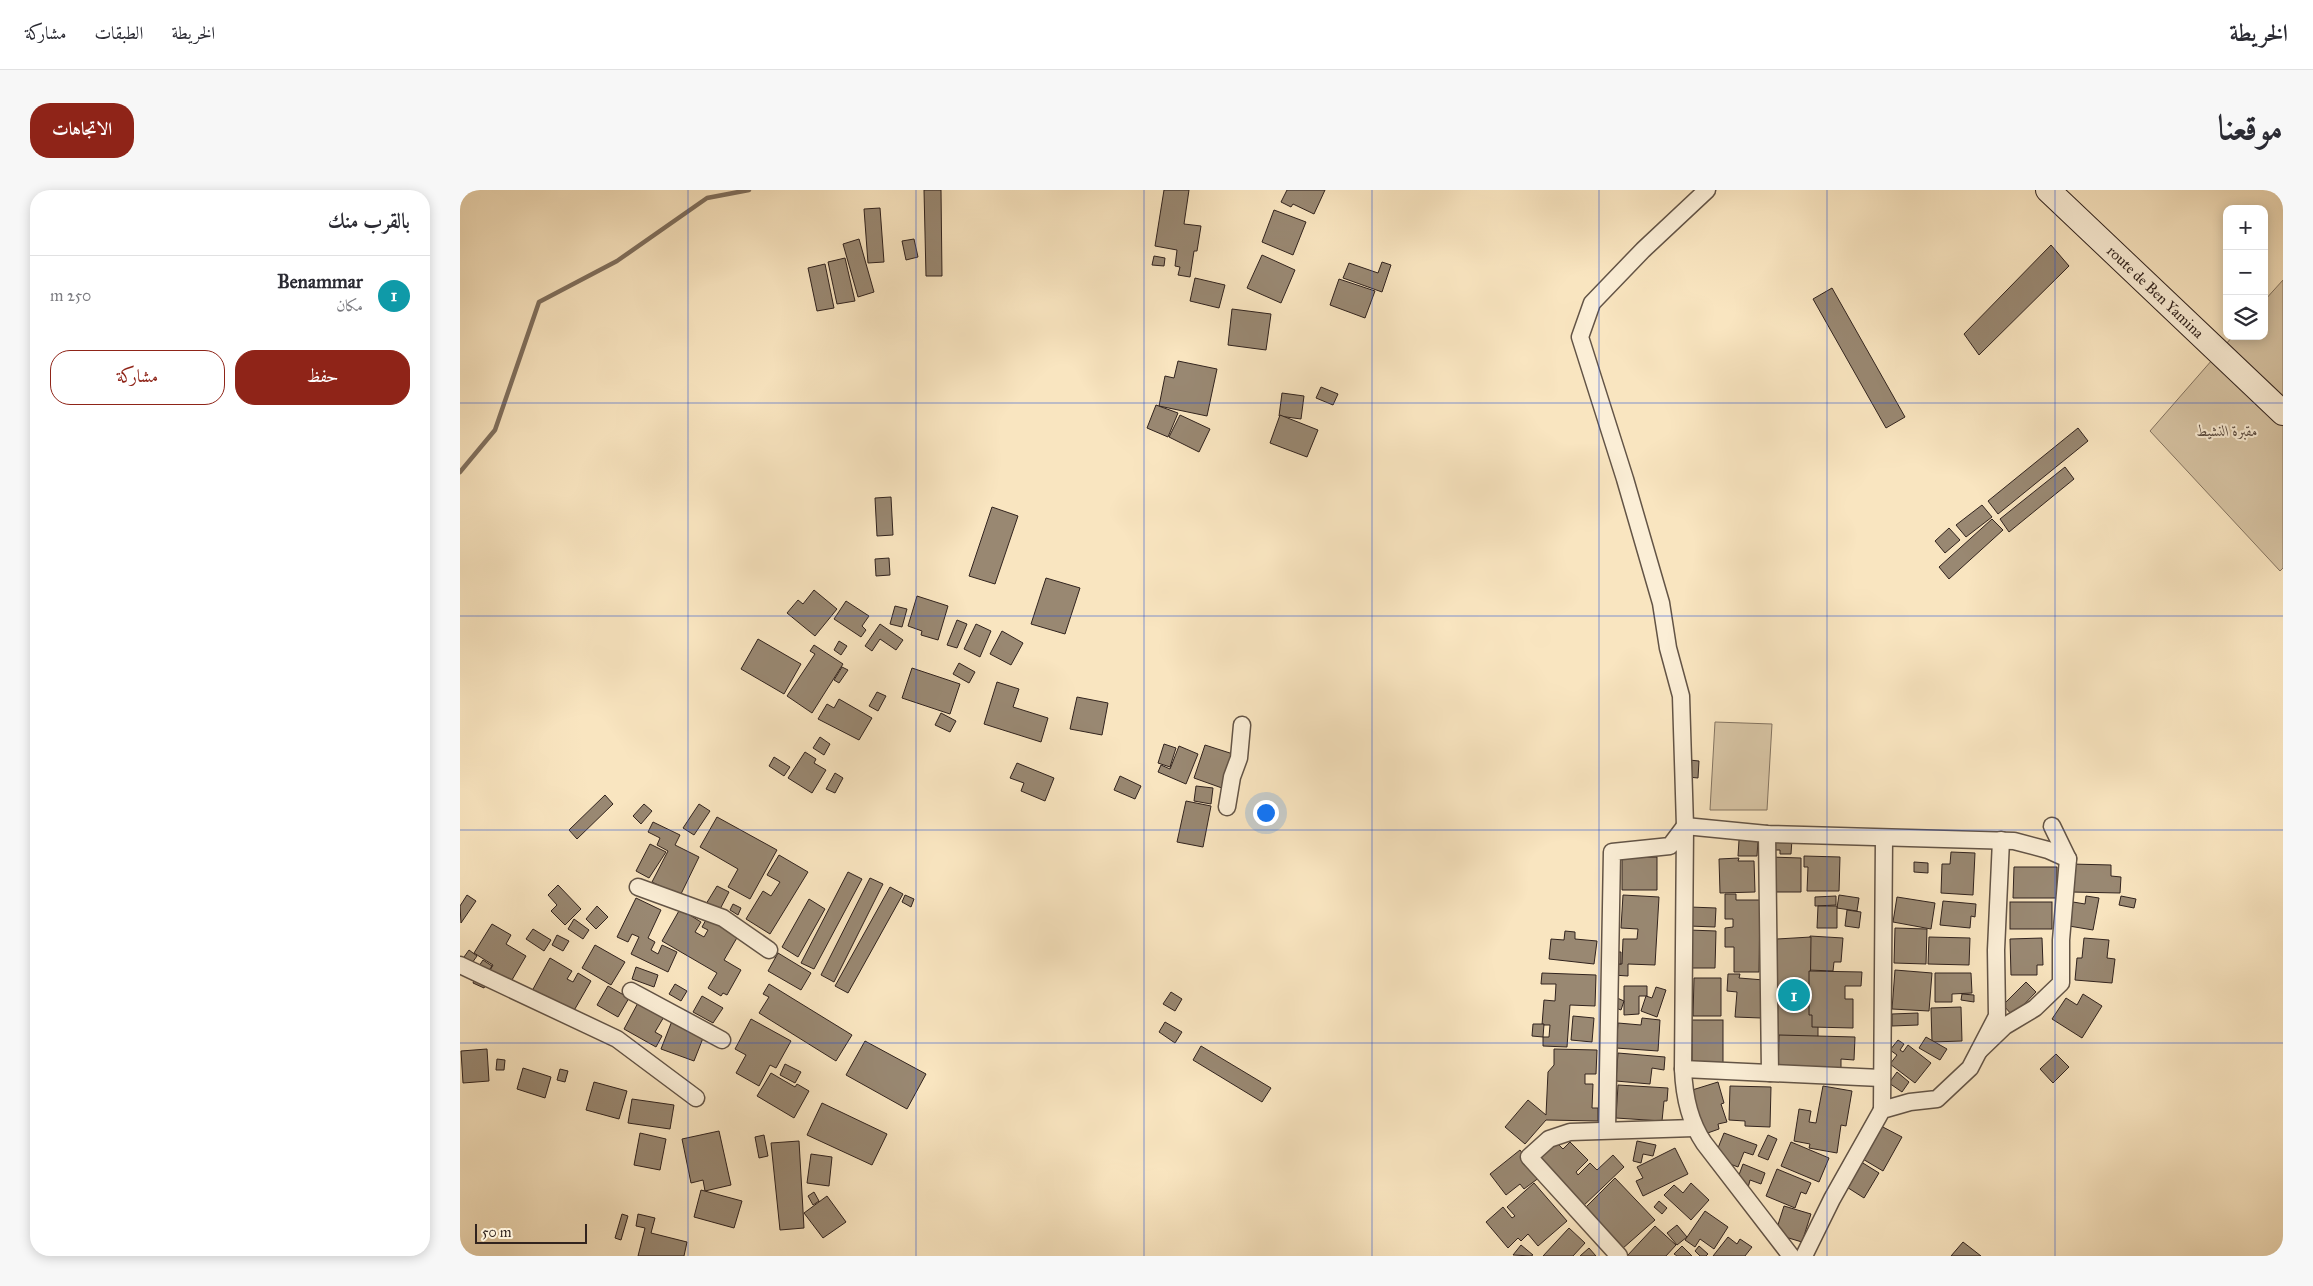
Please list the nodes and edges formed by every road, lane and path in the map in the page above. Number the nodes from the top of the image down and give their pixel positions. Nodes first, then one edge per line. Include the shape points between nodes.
1 (1707, 190) edge
2 (2048, 190) edge
3 (2283, 414) edge
4 (1242, 725) dead end
5 (1227, 807) dead end
6 (1685, 826) junction
7 (2052, 826) dead end
8 (1767, 834) junction
9 (1884, 838) junction
10 (2001, 840) junction
11 (2068, 859) junction
12 (638, 887) dead end
13 (769, 950) dead end
14 (460, 966) edge
15 (631, 991) dead end
16 (722, 1040) dead end
17 (1979, 1051) junction
18 (1683, 1069) junction
19 (1770, 1073) junction
20 (1881, 1078) junction
21 (696, 1098) dead end
22 (1882, 1110) junction
23 (1694, 1128) junction
24 (1607, 1130) junction
25 (1788, 1254) edge
26 (1619, 1256) edge
27 (1804, 1256) edge

1 - 6 street via 1592,302 1580,337 1661,603 1668,648 1681,696
2 - 3 street, route de Ben Yamina
4 - 5 street via 1239,758
6 - 8 street
6 - 18 street
6 - 24 street via 1670,846 1612,852
7 - 11 street
8 - 9 street
8 - 19 street
9 - 10 street
9 - 20 street
10 - 11 street via 2048,850
10 - 17 street via 1997,1016
11 - 17 street via 2061,983 2035,1008 2005,1026
12 - 13 street via 724,918
14 - 21 street via 617,1039
15 - 16 street
17 - 22 street via 1970,1068 1937,1099
18 - 19 street
18 - 23 street
19 - 20 street
20 - 22 street
22 - 27 street
23 - 24 street
23 - 25 street
24 - 26 street via 1570,1132 1549,1139 1529,1157

